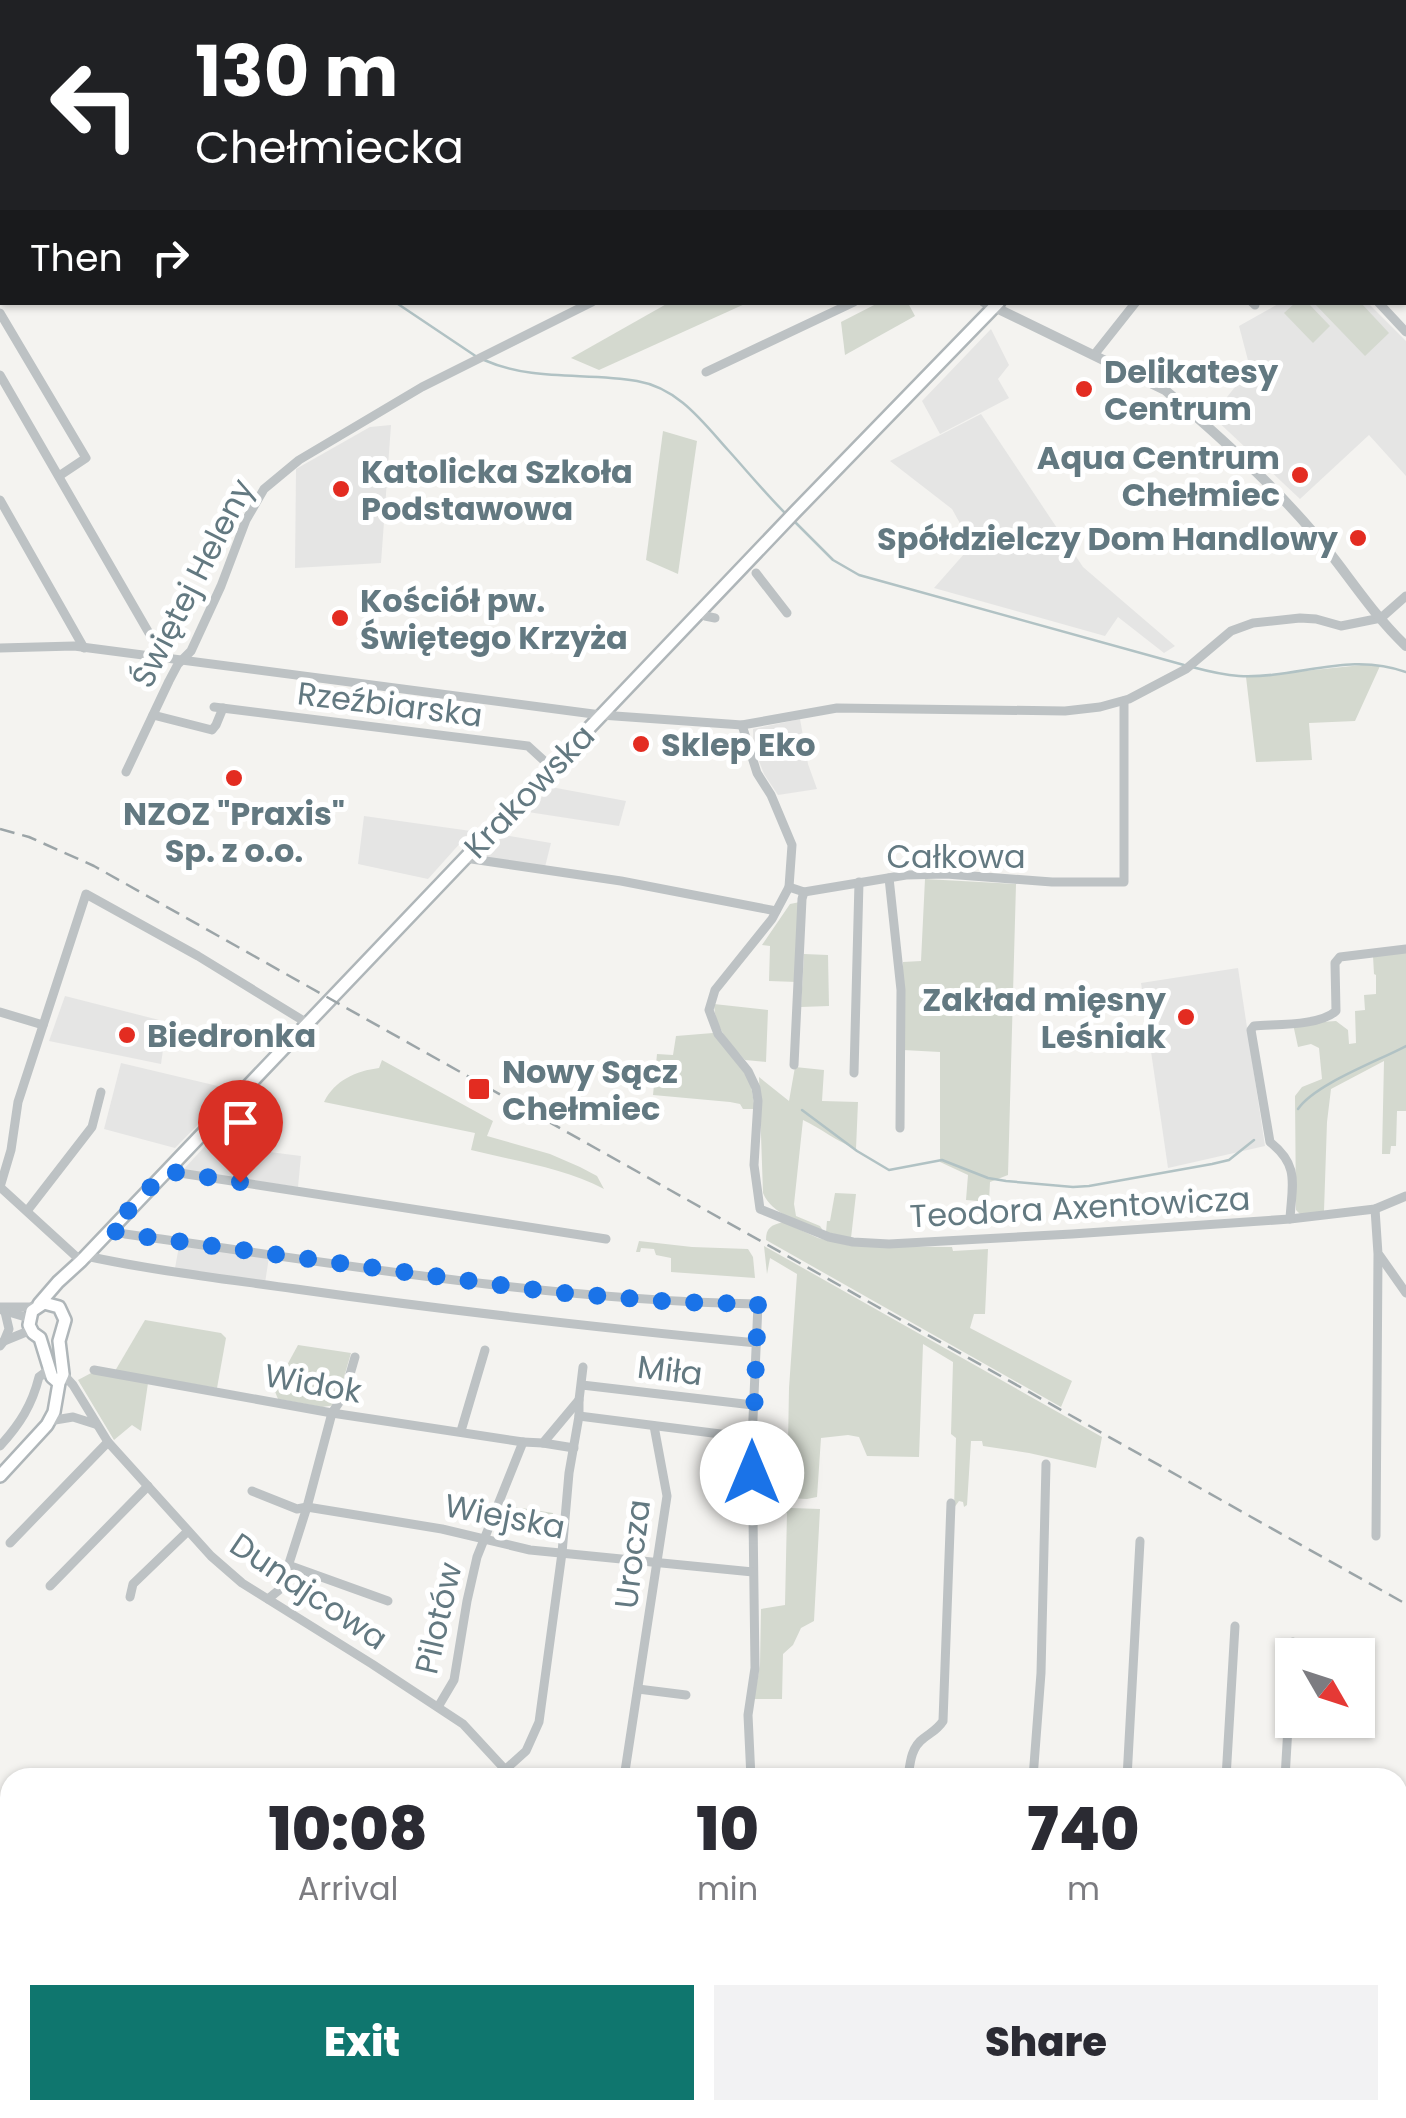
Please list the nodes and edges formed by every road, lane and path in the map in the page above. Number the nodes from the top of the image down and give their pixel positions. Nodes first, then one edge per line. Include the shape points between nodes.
1 (586, 305) edge
2 (848, 305) edge
3 (991, 305) edge
4 (994, 305) edge
5 (1134, 305) edge
6 (1381, 305) edge
7 (0, 313) edge
8 (1406, 332) edge
9 (1094, 355) junction
10 (706, 372) dead end
11 (0, 374) edge
12 (58, 476) junction
13 (0, 500) edge
14 (756, 573) dead end
15 (1406, 596) edge
16 (787, 613) dead end
17 (1381, 618) junction
18 (1406, 646) edge
19 (0, 648) edge
20 (84, 648) junction
21 (164, 659) junction
22 (182, 662) junction
23 (1124, 700) junction
24 (219, 707) joint
25 (153, 715) junction
26 (601, 715) junction
27 (742, 725) junction
28 (552, 767) junction
29 (126, 772) dead end
30 (465, 858) junction
31 (889, 878) junction
32 (859, 882) junction
33 (789, 887) junction
34 (804, 892) junction
35 (776, 910) junction
36 (1406, 949) edge
37 (0, 1012) edge
38 (307, 1024) junction
39 (42, 1025) junction
40 (794, 1065) dead end
41 (854, 1073) dead end
42 (101, 1092) dead end
43 (0, 1126) edge
44 (900, 1128) dead end
45 (14, 1130) junction
46 (166, 1171) junction
47 (0, 1187) edge
48 (1406, 1196) edge
49 (1375, 1210) junction
50 (27, 1211) junction
51 (1290, 1220) junction
52 (110, 1230) junction
53 (606, 1239) dead end
54 (1378, 1254) junction
55 (84, 1258) junction
56 (66, 1276) junction
57 (1406, 1293) edge
58 (2, 1309) edge
59 (62, 1310) junction
60 (35, 1319) junction
61 (60, 1334) junction
62 (2, 1343) edge
63 (758, 1344) junction
64 (485, 1350) dead end
65 (356, 1357) dead end
66 (583, 1367) dead end
67 (50, 1369) junction
68 (94, 1370) dead end
69 (61, 1379) junction
70 (582, 1385) junction
71 (578, 1400) junction
72 (753, 1405) junction
73 (332, 1413) junction
74 (579, 1416) junction
75 (50, 1421) junction
76 (96, 1424) junction
77 (654, 1426) junction
78 (461, 1431) junction
79 (752, 1438) junction
80 (108, 1442) junction
81 (523, 1442) junction
82 (543, 1443) junction
83 (0, 1446) edge
84 (574, 1448) junction
85 (1046, 1464) dead end
86 (0, 1476) edge
87 (148, 1486) junction
88 (252, 1491) dead end
89 (951, 1504) dead end
90 (308, 1506) junction
91 (188, 1530) junction
92 (1376, 1536) dead end
93 (484, 1538) junction
94 (1140, 1541) dead end
95 (10, 1543) dead end
96 (562, 1552) junction
97 (657, 1563) junction
98 (288, 1566) junction
99 (753, 1572) junction
100 (50, 1586) dead end
101 (130, 1597) dead end
102 (268, 1599) junction
103 (388, 1601) dead end
104 (1235, 1626) dead end
105 (638, 1688) junction
106 (686, 1695) dead end
107 (438, 1707) junction
108 (1287, 1738) edge
109 (504, 1768) edge
110 (514, 1768) edge
111 (626, 1768) edge
112 (751, 1768) edge
113 (910, 1768) edge
114 (1034, 1768) edge
115 (1129, 1768) edge
116 (1227, 1768) edge
117 (1286, 1768) edge

1 - 22 street, Świętej Heleny via 422,387 299,460 264,489
2 - 10 street
3 - 26 main road, Krakowska
4 - 9 street
5 - 9 street
6 - 8 street
7 - 12 street via 86,458
9 - 17 street via 1165,390 1189,410 1296,513
11 - 12 street
12 - 21 street
13 - 20 street
14 - 16 street
15 - 17 street
17 - 18 street
17 - 23 street via 1341,626 1300,618 1253,623 1164,682
19 - 20 street
20 - 21 street
21 - 22 street
22 - 25 street, Świętej Heleny
22 - 26 street
23 - 27 street via 1065,711 836,708
23 - 31 street, Całkowa via 1124,882
24 - 25 street, Świętej Heleny via 212,730
24 - 28 street, Rzeźbiarska via 528,746
25 - 29 street, Świętej Heleny
26 - 27 street
26 - 28 main road, Krakowska
27 - 33 street via 792,845
28 - 30 main road, Krakowska
30 - 35 street
30 - 38 main road, Krakowska
31 - 32 street, Całkowa
31 - 44 street via 901,990
32 - 34 street, Całkowa
32 - 41 street
33 - 34 street, Całkowa
33 - 35 street
34 - 40 street
35 - 51 street, Teodora Axentowicza via 715,990 709,1010 756,1088 760,1209 829,1237 870,1244
36 - 51 street, Teodora Axentowicza via 1340,957 1336,1011 1329,1017 1251,1030 1270,1142 1290,1163
37 - 39 street
38 - 39 street via 86,894
38 - 46 main road, Krakowska
39 - 45 street
42 - 50 street via 92,1127
43 - 45 street
45 - 47 street
46 - 52 main road, Krakowska
46 - 53 street
47 - 50 street
48 - 49 street, Teodora Axentowicza
49 - 51 street, Teodora Axentowicza
49 - 54 street
50 - 55 street
52 - 55 main road, Krakowska
52 - 63 street via 552,1292 758,1304
54 - 57 street
54 - 92 street
55 - 56 main road, Krakowska
55 - 63 street via 393,1303
56 - 59 main road
56 - 60 main road, Krakowska
58 - 60 street
58 - 62 street, Krakowska via 9,1329
59 - 60 main road via 54,1304
59 - 61 main road
60 - 61 main road via 50,1339
60 - 62 street, Krakowska
60 - 67 main road
61 - 69 main road
63 - 72 street
64 - 78 street
65 - 73 street
66 - 70 street
67 - 69 main road
67 - 83 street
68 - 73 street, Widok
69 - 75 main road
69 - 76 street, Dunajcowa via 73,1384
70 - 71 street
70 - 72 street, Miła
71 - 74 street
71 - 82 street
72 - 79 street
73 - 78 street, Widok
73 - 90 street
74 - 77 street
74 - 84 street
75 - 76 street via 73,1417
75 - 86 main road
76 - 80 street, Dunajcowa
77 - 79 street
77 - 97 street, Urocza via 667,1496
78 - 81 street, Widok
79 - 99 street
80 - 87 street, Dunajcowa
80 - 95 street
81 - 82 street
81 - 93 street, Pilotów
82 - 84 street
84 - 96 street
85 - 114 street
87 - 91 street, Dunajcowa
87 - 100 street
88 - 90 street, Wiejska via 298,1509
89 - 113 street via 943,1720 919,1741
90 - 93 street, Wiejska
90 - 98 street
91 - 101 street via 133,1584
91 - 102 street, Dunajcowa
93 - 96 street, Wiejska
93 - 107 street, Pilotów via 454,1680
94 - 115 street
96 - 97 street, Wiejska
96 - 110 street via 539,1722
97 - 99 street, Wiejska
97 - 105 street, Urocza
98 - 102 street via 280,1590
98 - 103 street
99 - 112 street
102 - 107 street, Dunajcowa
104 - 116 street
105 - 106 street
105 - 111 street, Urocza
107 - 109 street, Dunajcowa
108 - 117 street

